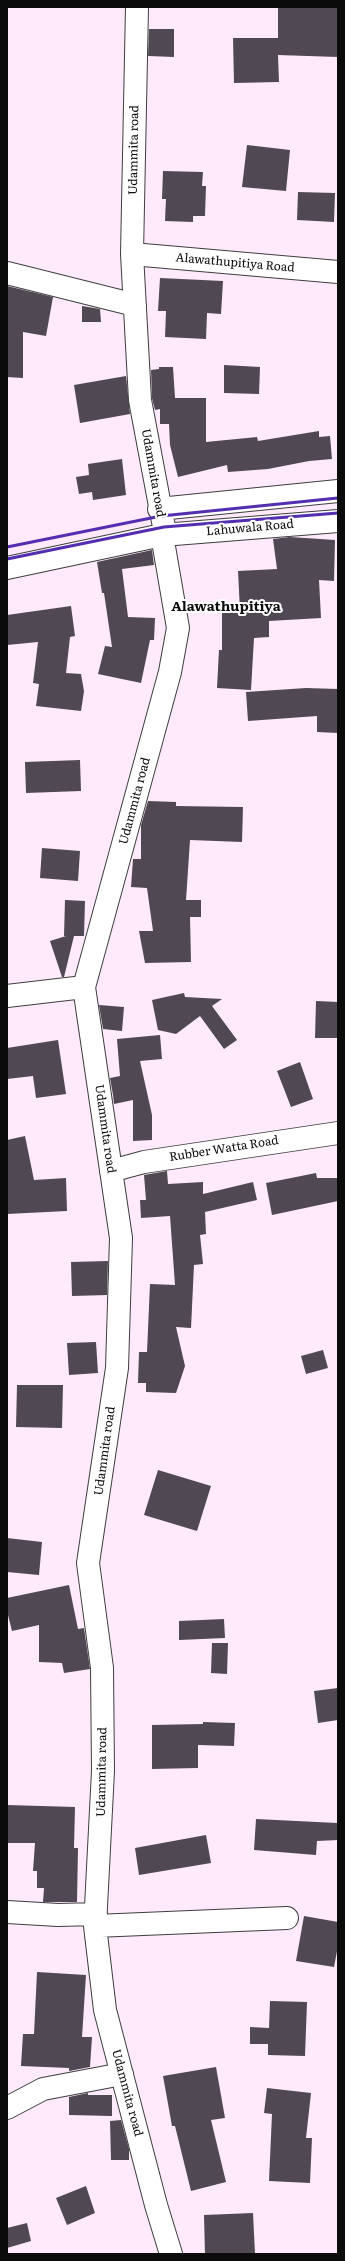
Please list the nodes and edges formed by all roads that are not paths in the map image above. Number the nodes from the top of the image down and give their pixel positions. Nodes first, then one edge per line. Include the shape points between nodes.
1 (137, 7) edge
2 (132, 254) junction
3 (338, 272) edge
4 (7, 273) edge
5 (136, 305) junction
6 (338, 491) edge
7 (159, 509) junction
8 (338, 521) edge
9 (162, 535) junction
10 (7, 568) edge
11 (84, 987) junction
12 (7, 996) edge
13 (338, 1133) edge
14 (111, 1171) junction
15 (7, 1912) edge
16 (287, 1918) dead end
17 (96, 1920) junction
18 (122, 2074) junction
19 (7, 2108) edge
20 (171, 2254) edge

1 - 2 street, Udammita road
2 - 3 street, Alawathupitiya Road
2 - 5 street, Udammita road
4 - 5 street
5 - 7 street, Udammita road via 140,400
6 - 7 street
7 - 9 street, Udammita road via 164,527
8 - 9 street, Lahuwala Road
9 - 10 street, Lahuwala Road
9 - 11 street, Udammita road via 178,628 170,672
11 - 12 street
11 - 14 street, Udammita road
13 - 14 street, Rubber Watta Road via 144,1162
14 - 17 street, Udammita road via 121,1238 117,1368 88,1563 102,1668 103,1771
15 - 17 street
16 - 17 street
17 - 18 street, Udammita road via 105,2010
18 - 19 street via 43,2089
18 - 20 street, Udammita road

